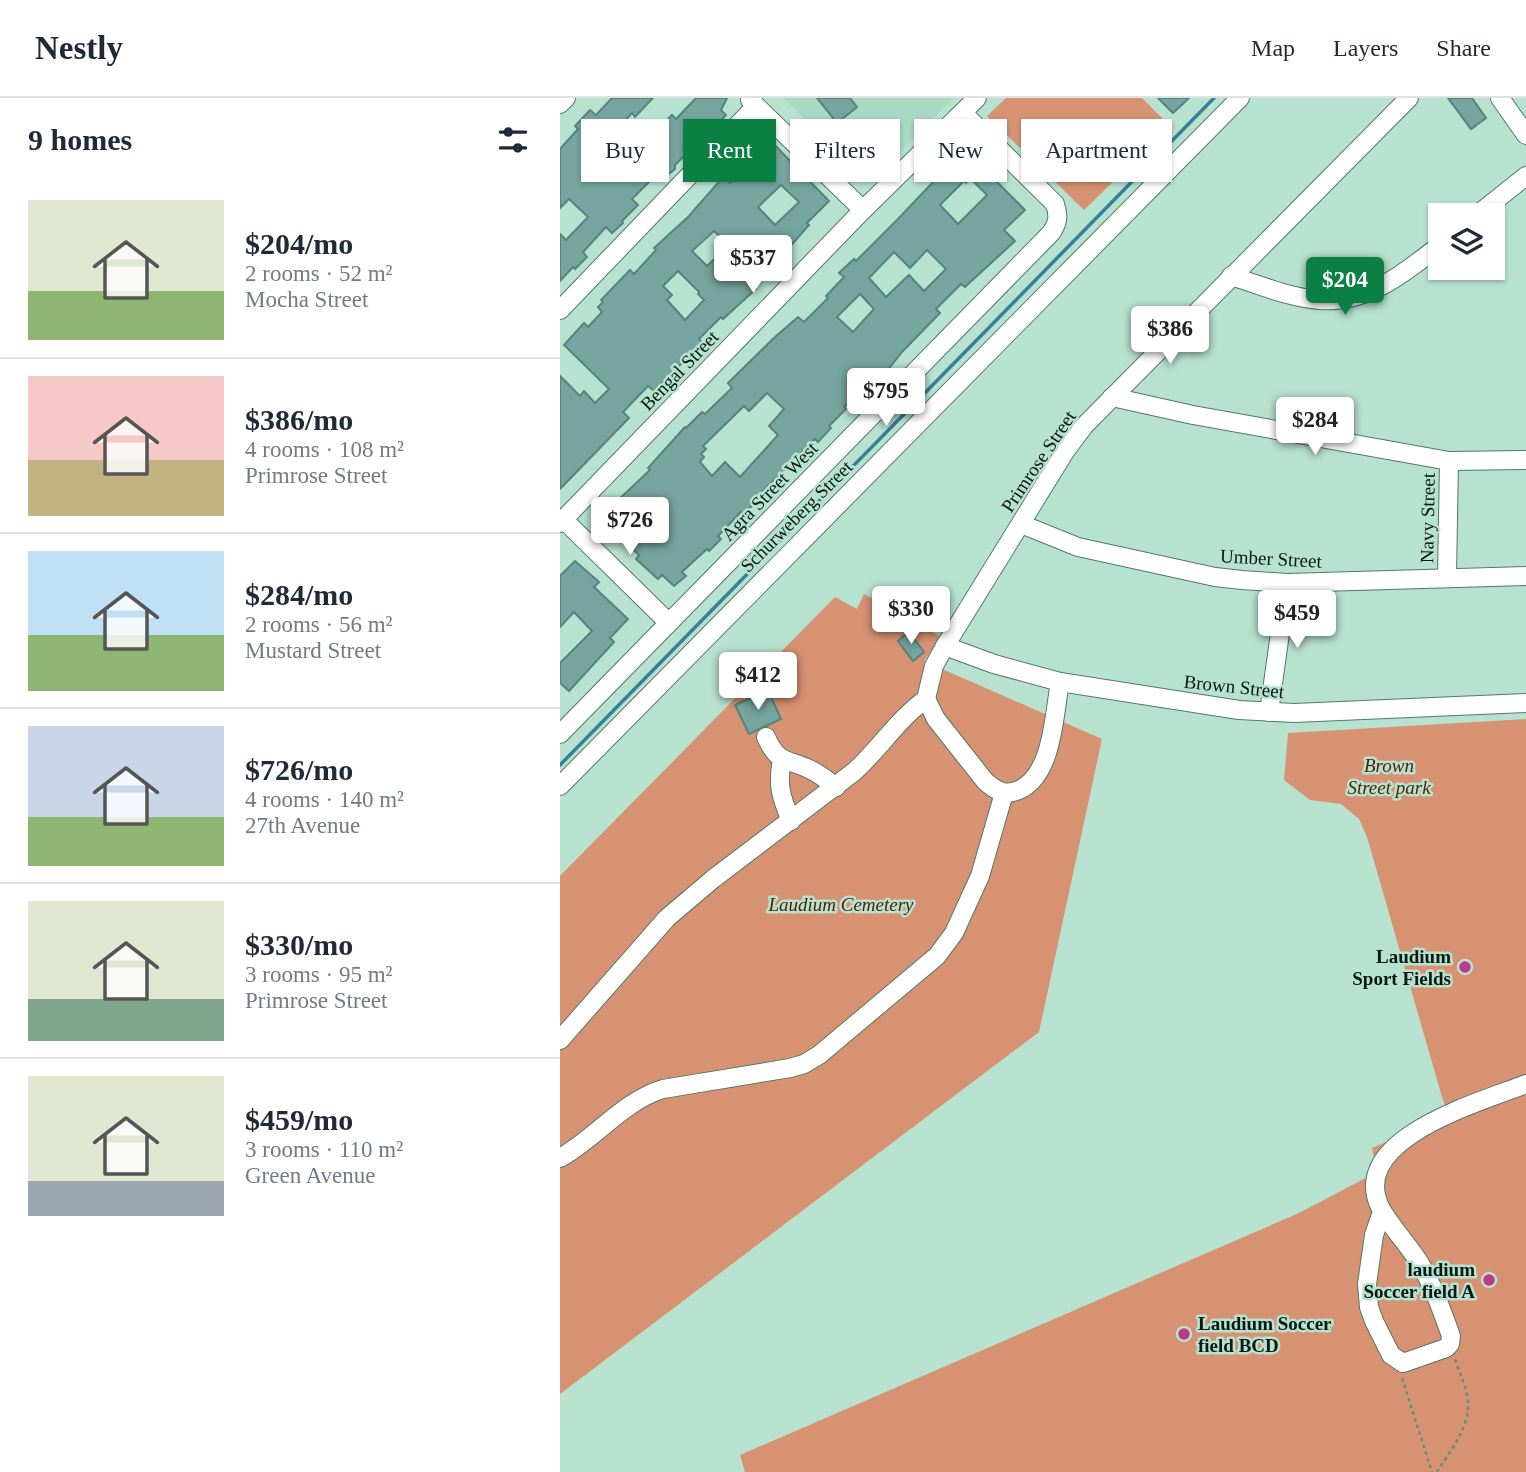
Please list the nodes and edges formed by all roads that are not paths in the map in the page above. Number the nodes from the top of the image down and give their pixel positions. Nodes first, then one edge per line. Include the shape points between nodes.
1 (566, 98) edge
2 (977, 98) edge
3 (1240, 98) edge
4 (1409, 98) edge
5 (1503, 99) edge
6 (752, 102) edge
7 (560, 104) edge
8 (963, 113) junction
9 (1526, 135) edge
10 (1526, 176) edge
11 (1492, 203) edge
12 (863, 210) junction
13 (1428, 254) edge
14 (1231, 276) junction
15 (560, 310) edge
16 (1112, 397) junction
17 (1526, 460) edge
18 (1450, 461) junction
19 (562, 521) edge
20 (1021, 524) junction
21 (1526, 576) edge
22 (1447, 577) junction
23 (1287, 583) junction
24 (669, 623) junction
25 (945, 646) junction
26 (1059, 682) junction
27 (926, 699) junction
28 (1526, 703) edge
29 (1269, 712) junction
30 (560, 734) edge
31 (766, 737) dead end
32 (782, 760) junction
33 (560, 786) edge
34 (836, 787) junction
35 (1004, 793) junction
36 (791, 821) junction
37 (560, 1040) edge
38 (1526, 1084) edge
39 (560, 1158) edge
40 (1382, 1212) junction

1 - 7 street
2 - 8 street, Bengal Street
3 - 33 street, Schurweberg Street
4 - 14 street, Primrose Street
5 - 9 street
6 - 12 street
6 - 15 street
8 - 12 street, Bengal Street
8 - 24 street, Agra Street West via 1055,204 1057,225
10 - 11 street
12 - 19 street, Bengal Street
13 - 14 street via 1394,280 1340,299 1321,300
14 - 16 street, Primrose Street
16 - 18 street
16 - 20 street, Primrose Street via 1066,450
17 - 18 street
18 - 22 street, Navy Street
19 - 24 street
20 - 23 street, Umber Street via 1052,539 1107,555 1215,577
20 - 25 street, Primrose Street
21 - 22 street, Umber Street
22 - 23 street, Umber Street
23 - 29 street
24 - 30 street, Agra Street West
25 - 26 street, Brown Street
25 - 27 street, Primrose Street via 934,666
26 - 29 street, Brown Street
26 - 35 street via 1041,770 1021,789
27 - 34 street
27 - 35 street via 936,719 985,781
28 - 29 street, Brown Street
31 - 32 street
32 - 34 street via 810,769
32 - 36 street via 778,780
34 - 36 street
35 - 39 street via 980,876 954,933 937,956 819,1055 790,1068 648,1094
36 - 37 street via 667,918
38 - 40 street via 1431,1124 1397,1144 1383,1160 1376,1181
40 - 40 street via 1367,1284 1369,1307 1386,1347 1396,1360 1410,1362 1450,1344 1451,1336 1426,1275

